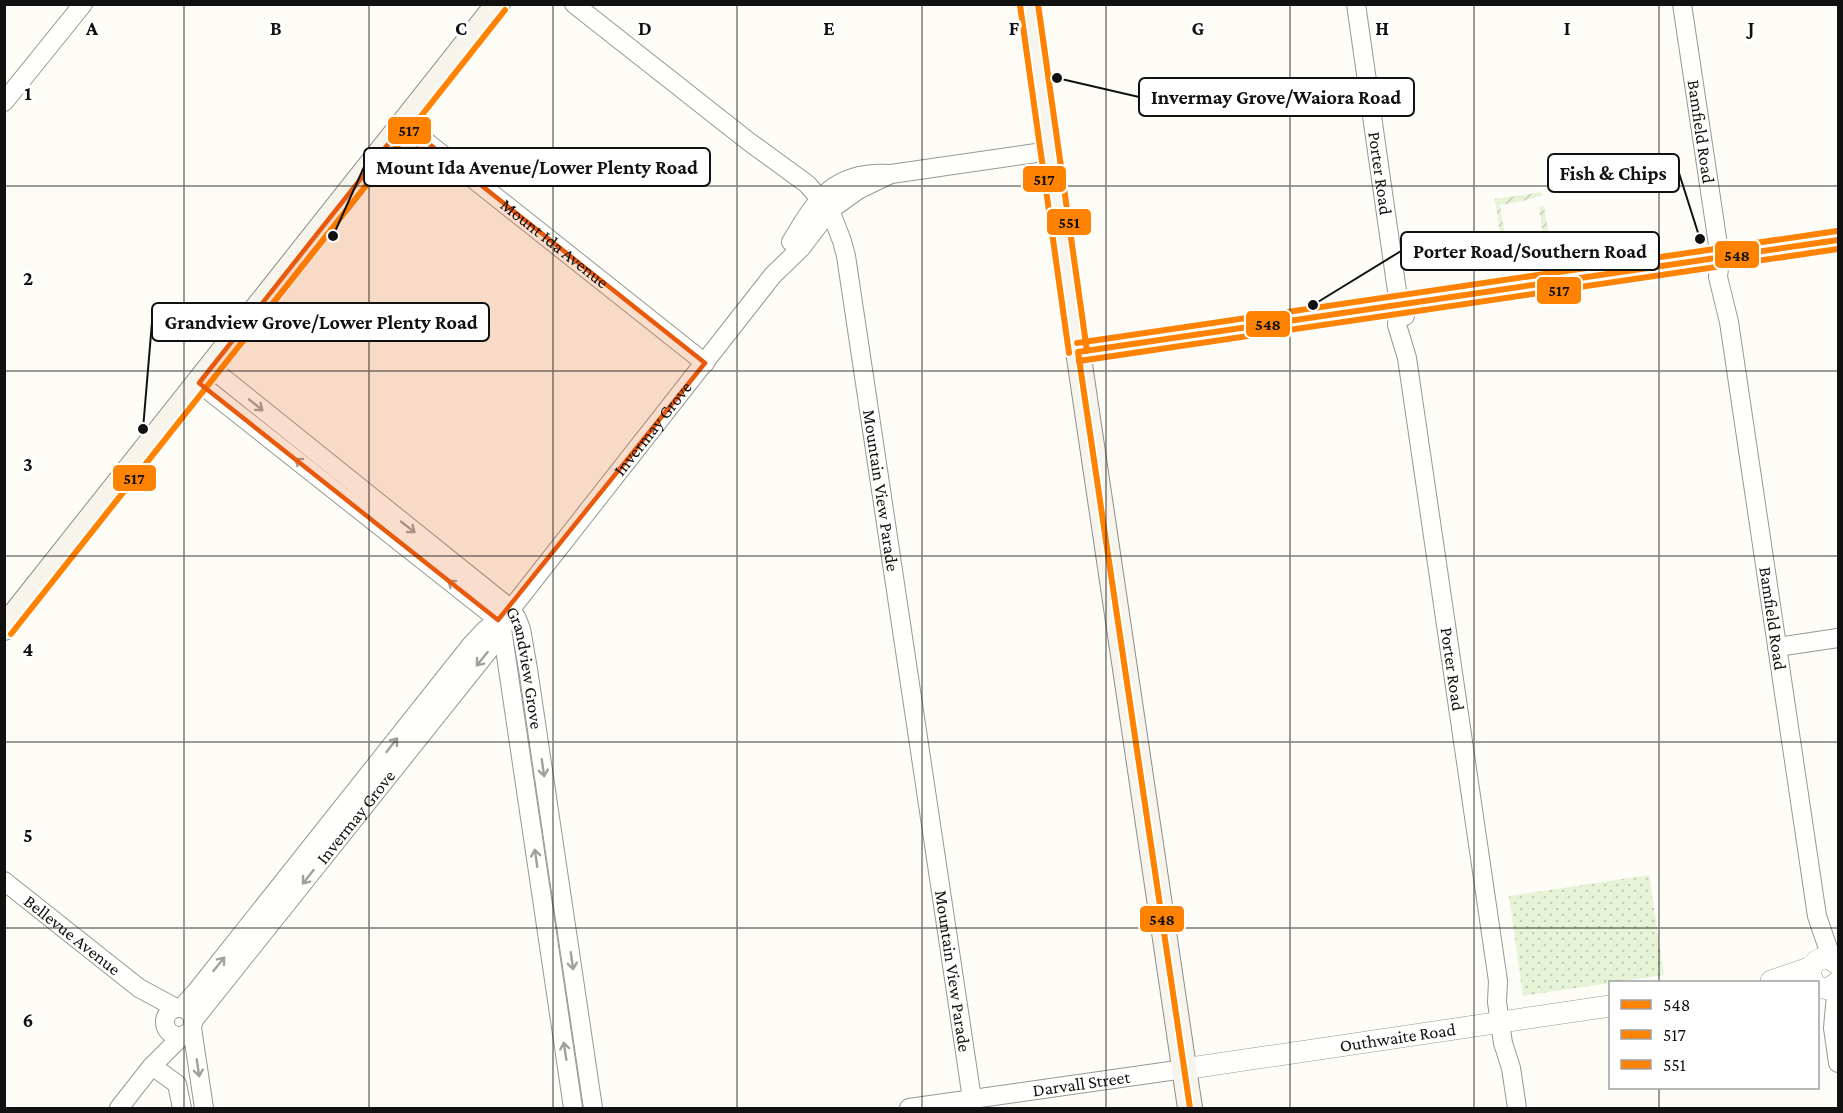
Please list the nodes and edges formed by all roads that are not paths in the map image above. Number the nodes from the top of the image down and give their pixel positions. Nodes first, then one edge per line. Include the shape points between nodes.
1 (83, 4) edge
2 (498, 4) edge
3 (574, 4) edge
4 (1029, 4) edge
5 (1356, 4) edge
6 (1682, 4) edge
7 (4, 102) edge
8 (404, 124) junction
9 (1050, 151) junction
10 (825, 204) junction
11 (1839, 240) edge
12 (1720, 258) junction
13 (1399, 305) junction
14 (1078, 352) junction
15 (705, 363) junction
16 (205, 376) junction
17 (504, 619) junction
18 (4, 628) edge
19 (1839, 638) edge
20 (1777, 647) junction
21 (4, 881) edge
22 (1825, 974) edge
23 (1775, 981) edge
24 (1609, 1006) edge
25 (179, 1022) junction
26 (1504, 1022) junction
27 (1839, 1063) edge
28 (152, 1066) junction
29 (1184, 1068) junction
30 (972, 1099) junction
31 (119, 1108) edge
32 (182, 1108) edge
33 (204, 1108) edge
34 (573, 1108) edge
35 (593, 1108) edge
36 (909, 1108) edge
37 (1190, 1108) edge
38 (1517, 1108) edge

1 - 7 street
2 - 8 main road
3 - 10 street, Mountain View Parade via 807,184
4 - 9 main road
5 - 13 street, Porter Road
6 - 12 street, Bamfield Road
8 - 15 street, Mount Ida Avenue
8 - 16 main road
9 - 10 street, Invermay Grove via 857,176 827,191
9 - 14 main road
10 - 15 street, Invermay Grove via 801,248 774,275
10 - 30 street, Mountain View Parade via 846,256
11 - 12 main road
12 - 13 main road
12 - 20 street, Bamfield Road via 1718,277 1729,322
13 - 14 main road
13 - 26 street, Porter Road via 1397,325 1407,358 1498,981 1497,1002
14 - 29 main road
15 - 17 street, Invermay Grove
16 - 17 street, Grandview Grove
16 - 18 main road
17 - 25 street, Invermay Grove via 497,640
34 -> 17 street, Grandview Grove
17 -> 35 street, Grandview Grove via 518,619 521,629
19 - 20 street
20 - 22 street, Bamfield Road
21 - 25 street, Bellevue Avenue
22 - 23 street
22 - 27 street, Bamfield Road
24 - 26 street, Outhwaite Road
25 - 28 street, Invermay Grove
25 -> 33 street, Bellevue Avenue
26 - 29 street, Outhwaite Road
26 - 38 street, Porter Road via 1503,1044
28 - 31 street, Invermay Grove
28 - 32 street via 177,1083
29 - 30 street, Darvall Street
29 - 37 main road
30 - 36 street, Darvall Street

